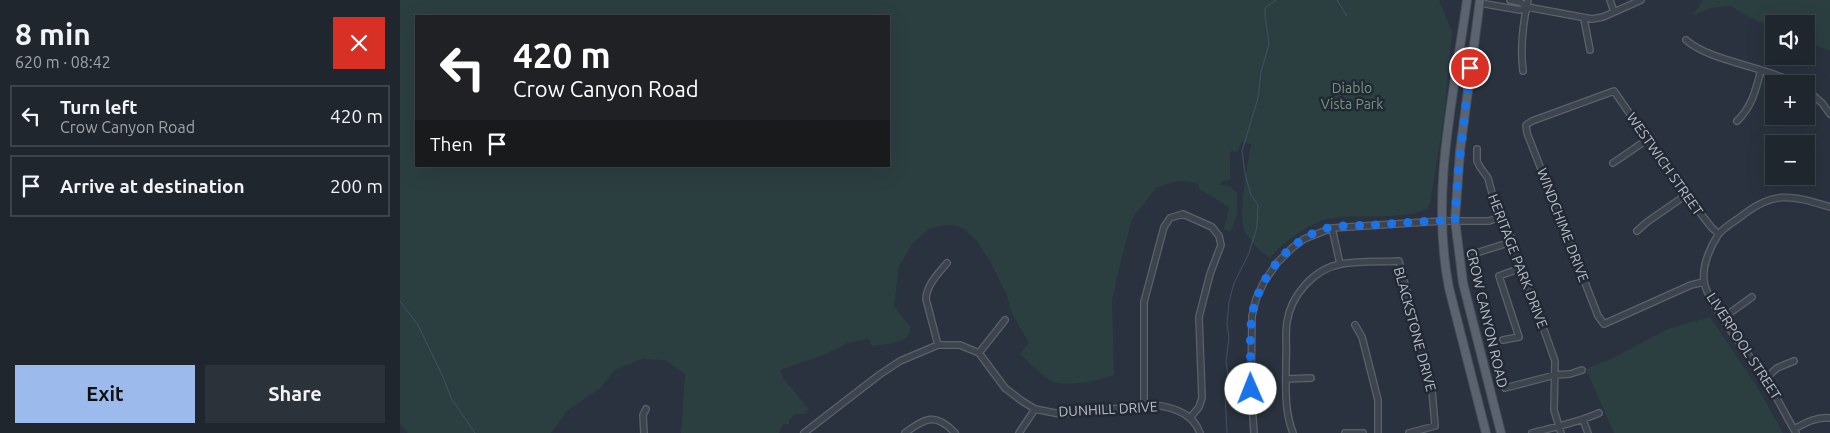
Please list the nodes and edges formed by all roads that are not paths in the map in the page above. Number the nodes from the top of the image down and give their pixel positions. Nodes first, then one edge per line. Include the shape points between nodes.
1 (1467, 0) edge
2 (1510, 0) edge
3 (1528, 0) edge
4 (1610, 0) edge
5 (1641, 0) edge
6 (1480, 2) edge
7 (1527, 7) junction
8 (1614, 12) junction
9 (1584, 19) junction
10 (1686, 40) dead end
11 (1590, 50) dead end
12 (1761, 70) junction
13 (1523, 71) dead end
14 (1778, 75) edge
15 (1815, 97) edge
16 (1830, 114) edge
17 (1737, 121) dead end
18 (1526, 125) joint
19 (1648, 140) junction
20 (1477, 149) dead end
21 (1613, 163) dead end
22 (1686, 195) junction
23 (1830, 207) edge
24 (1500, 217) junction
25 (1455, 220) junction
26 (1442, 221) junction
27 (1332, 228) junction
28 (1638, 231) dead end
29 (1719, 234) junction
30 (1510, 242) junction
31 (1473, 254) dead end
32 (947, 263) dead end
33 (1340, 264) junction
34 (1521, 268) junction
35 (1704, 282) junction
36 (1752, 297) dead end
37 (1723, 318) junction
38 (1005, 320) dead end
39 (1355, 325) dead end
40 (1503, 340) dead end
41 (938, 345) junction
42 (979, 353) junction
43 (1794, 361) dead end
44 (1582, 370) dead end
45 (1555, 375) junction
46 (1311, 378) dead end
47 (1286, 379) junction
48 (1765, 379) junction
49 (1505, 388) dead end
50 (1144, 406) junction
51 (1035, 408) junction
52 (646, 409) dead end
53 (1598, 413) dead end
54 (1190, 418) junction
55 (1830, 418) edge
56 (1583, 420) junction
57 (1560, 430) edge
58 (1795, 431) edge
59 (644, 433) edge
60 (804, 433) edge
61 (905, 433) edge
62 (955, 433) edge
63 (1019, 433) edge
64 (1200, 433) edge
65 (1254, 433) edge
66 (1293, 433) edge
67 (1345, 433) edge
68 (1363, 433) edge
69 (1378, 433) edge
70 (1409, 433) edge
71 (1486, 433) edge
72 (1501, 433) edge
73 (1532, 433) edge
74 (1588, 433) edge

1 - 26 main road, CROW CANYON ROAD via 1445,160
2 - 7 street
3 - 7 street
4 - 8 street
5 - 8 street
6 - 7 street via 1520,10
6 - 25 main road, CROW CANYON ROAD via 1460,151
7 - 9 street
7 - 13 street via 1521,58
8 - 9 street
9 - 11 street
10 - 12 street via 1693,46
12 - 14 street
12 - 17 street via 1754,96
15 - 16 street
18 - 19 street, WESTWICH STREET via 1614,91
18 - 35 street, WINDCHIME DRIVE via 1598,316 1604,324
19 - 21 street
19 - 22 street, WESTWICH STREET
20 - 24 street, HERITAGE PARK DRIVE via 1477,161 1488,178
22 - 28 street
22 - 29 street, WESTWICH STREET
23 - 29 street, LIVERPOOL STREET via 1790,196 1776,197 1763,201
24 - 25 street via 1489,221
24 - 30 street, HERITAGE PARK DRIVE via 1506,223
25 - 26 street
25 - 72 main road, CROW CANYON ROAD via 1463,283
26 - 27 street
26 - 71 main road, CROW CANYON ROAD via 1449,288
27 - 33 street
27 - 65 street via 1304,239 1276,263 1256,299 1251,337
29 - 35 street, LIVERPOOL STREET via 1709,252
30 - 31 street
30 - 34 street, HERITAGE PARK DRIVE
32 - 41 street via 933,280 926,299
33 - 47 street, BLACKSTONE DRIVE via 1320,272 1305,284 1294,301 1287,322
33 - 70 street, BLACKSTONE DRIVE via 1399,260 1432,390 1435,426
34 - 40 street via 1499,276 1518,336
34 - 45 street, HERITAGE PARK DRIVE via 1555,361
35 - 37 street, LIVERPOOL STREET via 1711,301
36 - 37 street
37 - 48 street, LIVERPOOL STREET
38 - 42 street
39 - 69 street via 1362,337 1378,400
41 - 42 street via 960,346
41 - 60 street via 900,361
42 - 51 street, DUNHILL DRIVE via 1005,388
43 - 48 street via 1777,368
44 - 45 street
45 - 49 street
45 - 57 street, HERITAGE PARK DRIVE via 1554,410
46 - 47 street
47 - 66 street, BLACKSTONE DRIVE via 1286,406
48 - 58 street, LIVERPOOL STREET
50 - 51 street, DUNHILL DRIVE via 1060,414
50 - 54 street, DUNHILL DRIVE via 1167,406
50 - 54 street via 1144,302 1164,227 1170,218 1183,214 1212,227 1220,236 1221,245 1199,317 1202,398
51 - 63 street
52 - 59 street
53 - 56 street
54 - 64 street, DUNHILL DRIVE
55 - 58 street via 1815,420
56 - 57 street
56 - 74 street
57 - 73 street
61 - 62 street via 921,421 932,419 939,420
67 - 68 street

